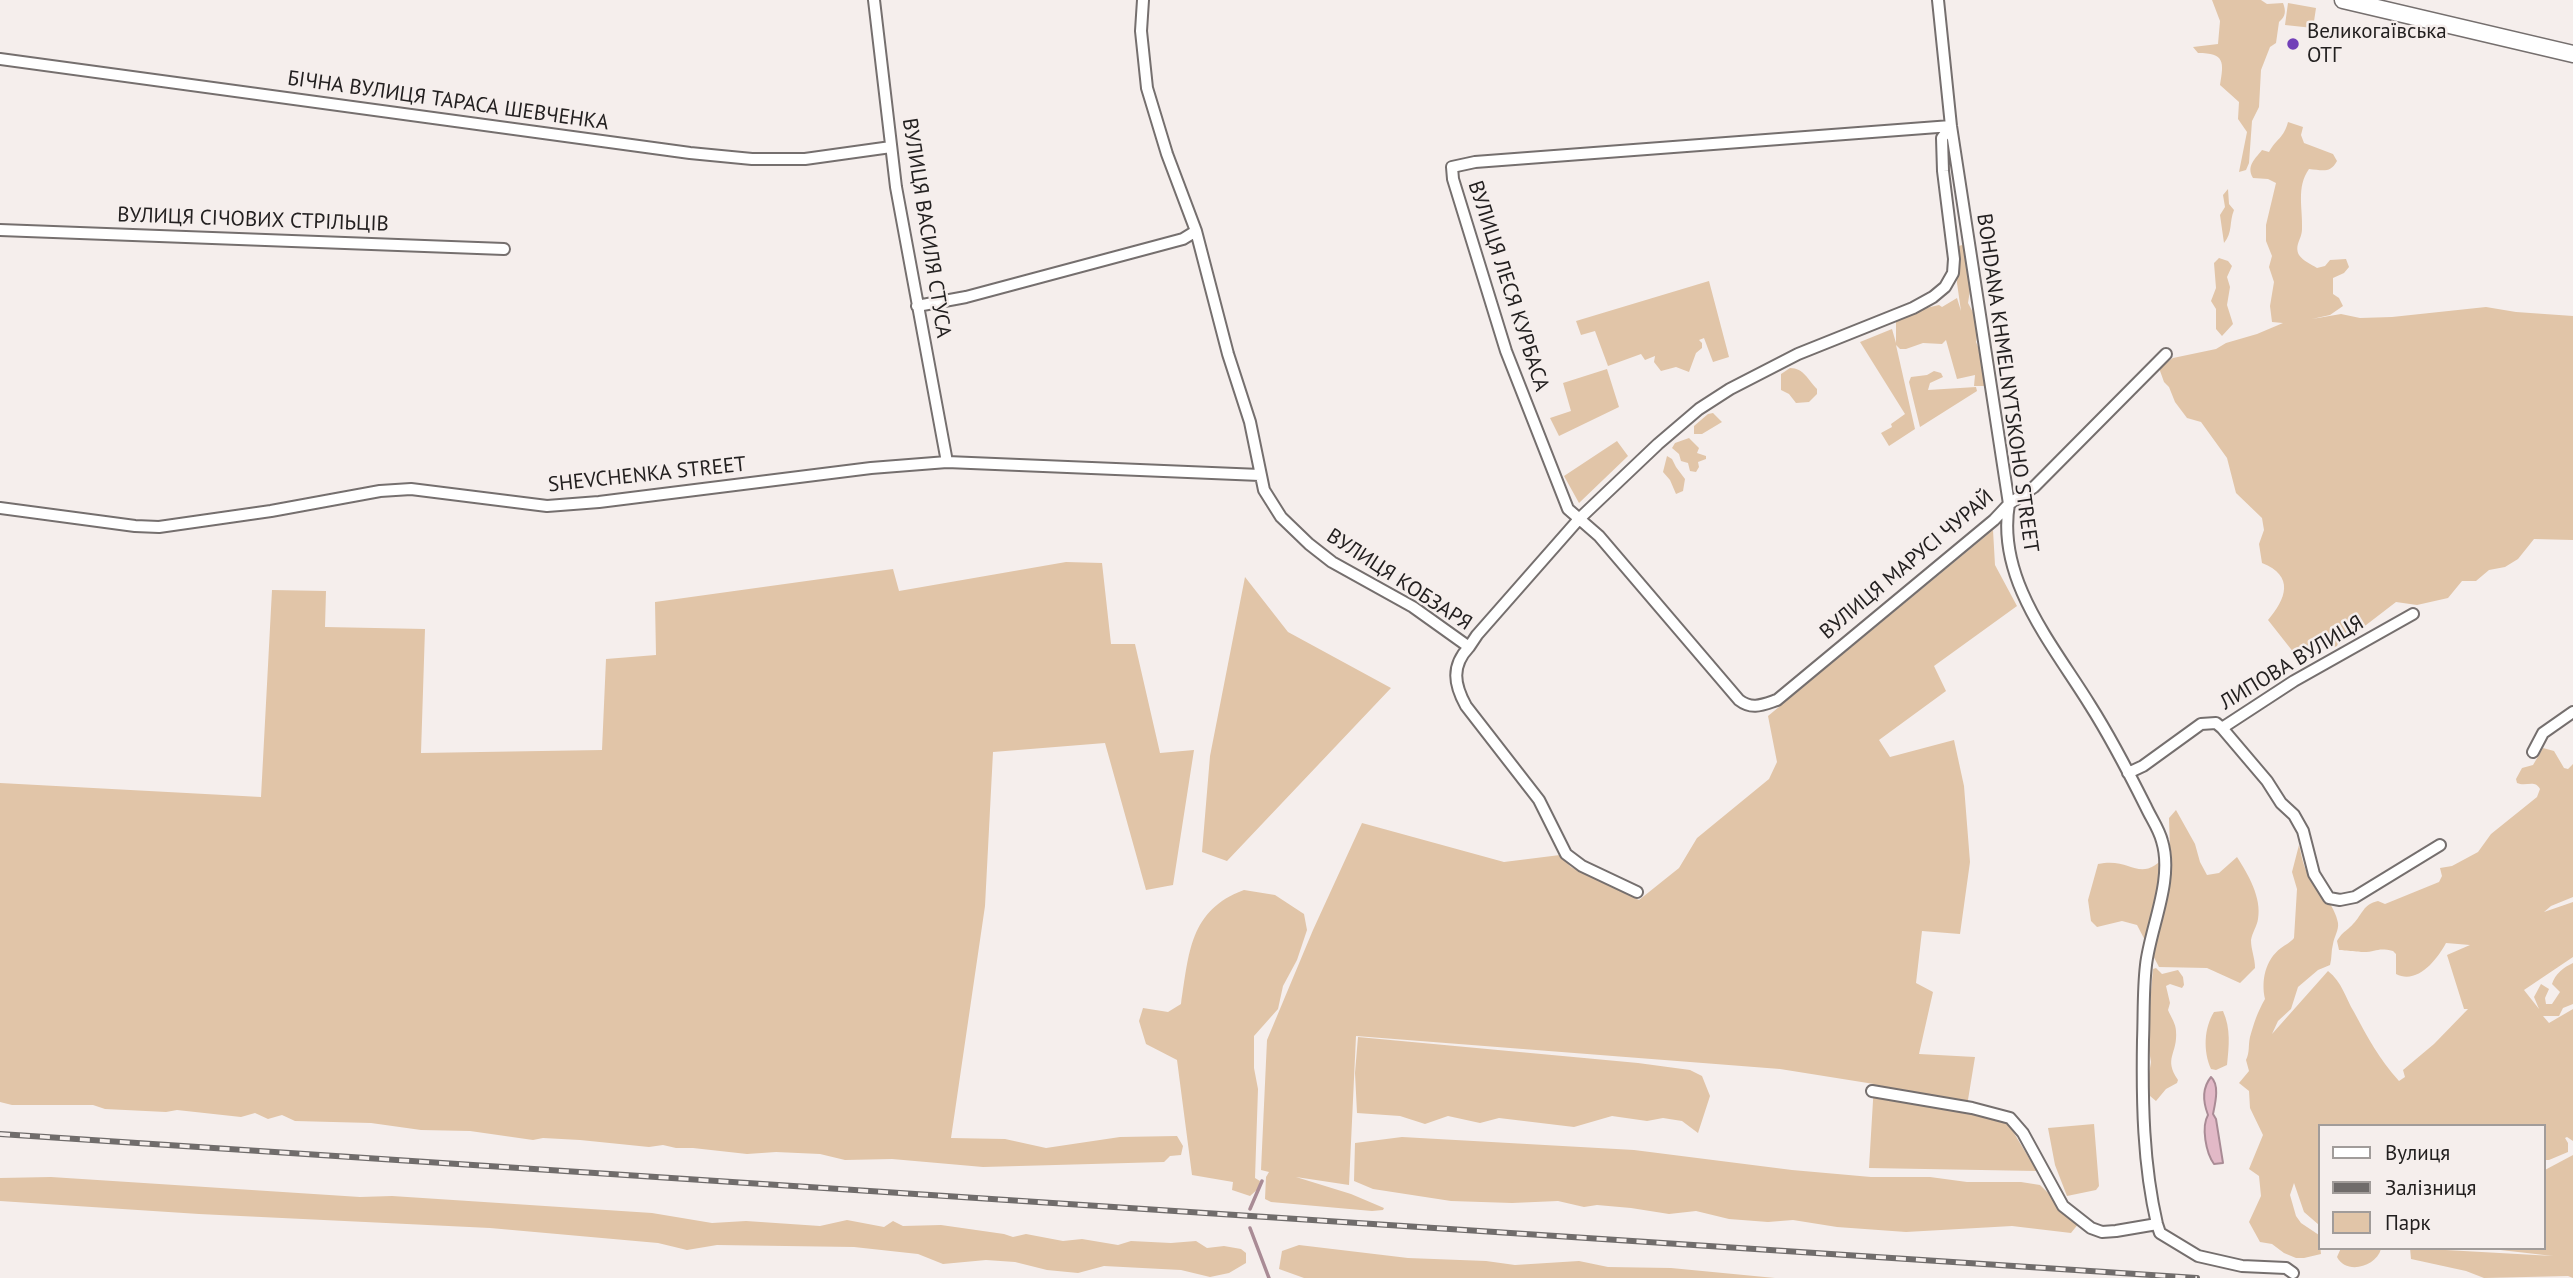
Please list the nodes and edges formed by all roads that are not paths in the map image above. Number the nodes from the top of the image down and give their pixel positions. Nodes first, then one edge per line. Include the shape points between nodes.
1 (874, 0) edge
2 (1143, 0) edge
3 (1938, 0) edge
4 (2343, 0) edge
5 (2573, 54) edge
6 (0, 59) edge
7 (1951, 126) junction
8 (891, 147) junction
9 (0, 230) edge
10 (1196, 231) junction
11 (504, 249) dead end
12 (917, 306) junction
13 (2166, 354) dead end
14 (947, 462) junction
15 (1260, 475) junction
16 (2009, 504) junction
17 (0, 508) edge
18 (1579, 519) junction
19 (2413, 614) dead end
20 (1469, 648) junction
21 (1755, 707) joint
22 (2573, 712) edge
23 (2222, 727) junction
24 (2533, 752) dead end
25 (2128, 773) junction
26 (2440, 845) dead end
27 (1637, 892) dead end
28 (1872, 1091) dead end
29 (2157, 1224) junction
30 (2293, 1273) dead end

1 - 8 street, ВУЛИЦЯ ВАСИЛЯ СТУСА
2 - 10 street, ВУЛИЦЯ КОБЗАРЯ via 1147,88
3 - 7 street, BOHDANA KHMELNYTSKOHO STREET
4 - 5 street
6 - 8 street, БІЧНА ВУЛИЦЯ ТАРАСА ШЕВЧЕНКА via 690,153 805,159
7 - 16 street, BOHDANA KHMELNYTSKOHO STREET
7 - 18 street via 1942,138 1954,259 1945,288 1913,308 1798,355 1730,389 1658,444
7 - 18 street, ВУЛИЦЯ ЛЕСЯ КУРБАСА via 1452,167 1506,351 1556,483 1568,509
8 - 12 street, ВУЛИЦЯ ВАСИЛЯ СТУСА
9 - 11 street, ВУЛИЦЯ СІЧОВИХ СТРІЛЬЦІВ
10 - 12 street via 1183,239
10 - 15 street, ВУЛИЦЯ КОБЗАРЯ via 1250,422
12 - 14 street, ВУЛИЦЯ ВАСИЛЯ СТУСА
13 - 16 street, ВУЛИЦЯ МАРУСІ ЧУРАЙ via 2034,487
14 - 15 street, SHEVCHENKA STREET
14 - 17 street, SHEVCHENKA STREET via 547,506 411,489 380,491 159,527
15 - 20 street, ВУЛИЦЯ КОБЗАРЯ via 1281,517 1309,544 1413,607
16 - 21 street, ВУЛИЦЯ МАРУСІ ЧУРАЙ via 1777,700
16 - 25 street, BOHDANA KHMELNYTSKOHO STREET via 2008,545 2022,587 2040,627
18 - 20 street
18 - 21 street, ВУЛИЦЯ ЛЕСЯ КУРБАСА via 1614,553 1739,700
19 - 23 street, ЛИПОВА ВУЛИЦЯ
20 - 27 street, ВУЛИЦЯ КОБЗАРЯ via 1459,658 1454,677 1459,693 1539,800 1566,854
22 - 24 street via 2543,733
23 - 25 street via 2200,724
23 - 26 street, ЛИПОВА ВУЛИЦЯ via 2294,814 2314,874 2329,898 2355,897
25 - 29 street, BOHDANA KHMELNYTSKOHO STREET via 2162,841 2164,859 2161,907 2146,964 2143,1026 2143,1127
28 - 29 street via 2010,1118 2063,1206 2091,1228 2102,1232
29 - 30 street via 2160,1233 2198,1256 2242,1266 2286,1268

